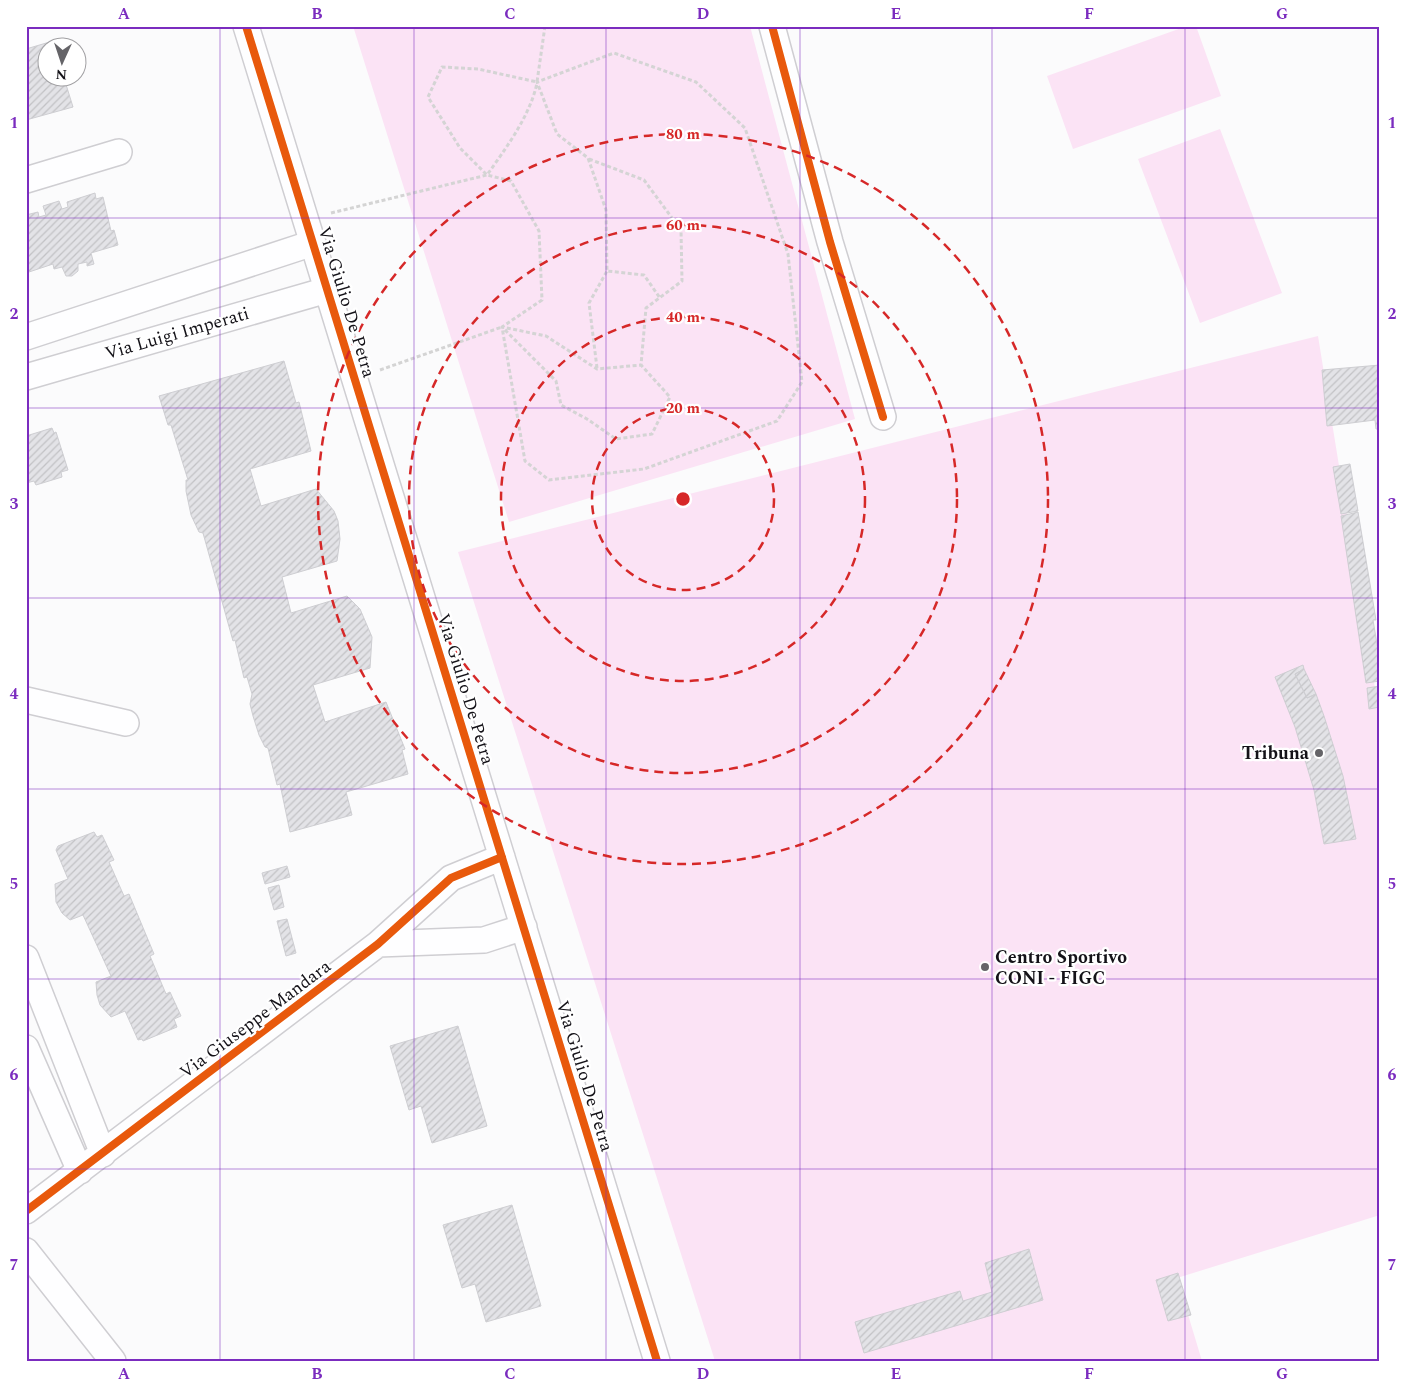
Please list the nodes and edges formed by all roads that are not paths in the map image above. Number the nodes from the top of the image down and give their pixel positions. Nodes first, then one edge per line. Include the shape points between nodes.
1 (246, 26) edge
2 (772, 26) edge
3 (119, 152) dead end
4 (26, 180) edge
5 (313, 243) junction
6 (327, 290) junction
7 (26, 337) edge
8 (26, 377) edge
9 (883, 417) dead end
10 (26, 700) edge
11 (126, 723) dead end
12 (502, 857) junction
13 (524, 927) junction
14 (378, 944) junction
15 (26, 958) edge
16 (26, 1048) edge
17 (104, 1154) junction
18 (80, 1171) junction
19 (26, 1211) edge
20 (26, 1251) edge
21 (113, 1361) edge
22 (656, 1361) edge

1 - 5 street, Via Giulio De Petra
2 - 9 street via 830,242
3 - 4 street
5 - 6 street, Via Giulio De Petra
5 - 7 street
6 - 8 street, Via Luigi Imperati
6 - 12 street, Via Giulio De Petra
10 - 11 street
12 - 13 street, Via Giulio De Petra
12 - 14 street, Via Giuseppe Mandara via 451,878
13 - 14 street via 484,940
13 - 22 street, Via Giulio De Petra
14 - 17 street, Via Giuseppe Mandara
15 - 17 street
16 - 18 street
17 - 18 street, Via Giuseppe Mandara
18 - 19 street, Via Giuseppe Mandara
20 - 21 street

